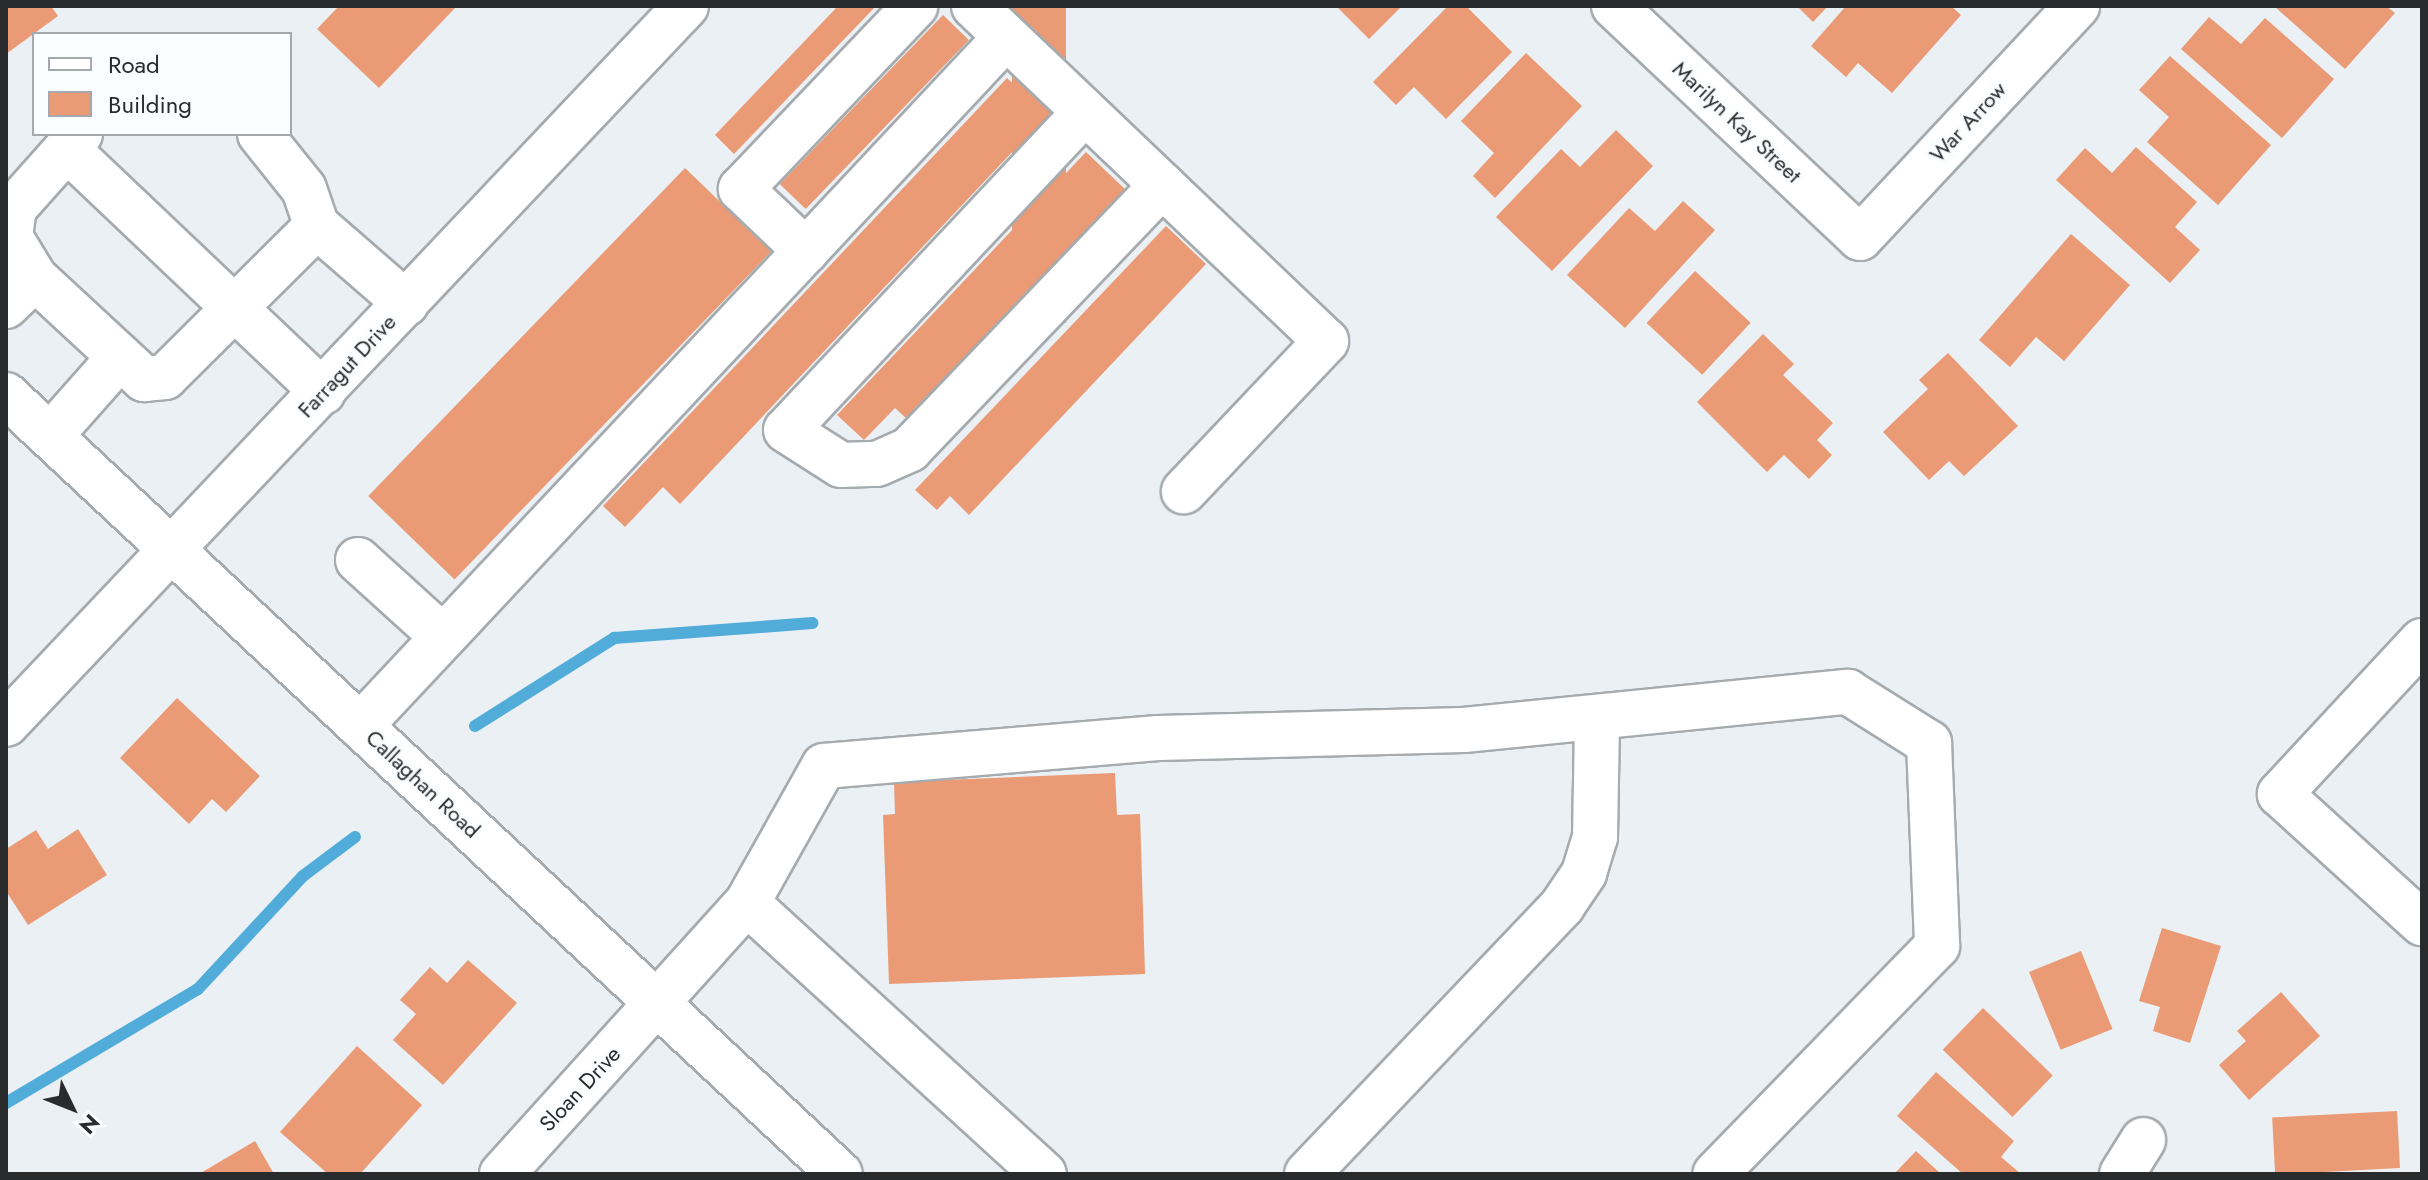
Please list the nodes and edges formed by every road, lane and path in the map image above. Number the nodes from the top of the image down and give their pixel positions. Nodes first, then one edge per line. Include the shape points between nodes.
1 (686, 6) edge
2 (915, 6) edge
3 (974, 6) edge
4 (1614, 6) edge
5 (2077, 6) edge
6 (1006, 37) junction
7 (1085, 112) junction
8 (262, 136) edge
9 (74, 141) edge
10 (1162, 185) junction
11 (317, 226) junction
12 (1860, 238) joint
13 (806, 251) junction
14 (20, 292) edge
15 (406, 303) junction
16 (238, 309) junction
17 (120, 357) junction
18 (323, 392) junction
19 (6, 395) edge
20 (50, 436) junction
21 (1184, 491) dead end
22 (173, 551) junction
23 (358, 560) dead end
24 (443, 637) junction
25 (2422, 641) edge
26 (1597, 718) junction
27 (6, 724) edge
28 (360, 726) junction
29 (747, 903) junction
30 (2422, 923) edge
31 (657, 1004) junction
32 (502, 1174) edge
33 (840, 1174) edge
34 (1044, 1174) edge
35 (1307, 1174) edge
36 (1715, 1174) edge

1 - 15 street, Farragut Drive
2 - 13 street via 741,189
3 - 6 street
4 - 12 street, Marilyn Kay Street
5 - 12 street, War Arrow
6 - 7 street
6 - 13 street
7 - 10 street
7 - 10 street via 786,430 841,465 877,464 910,449
8 - 11 street via 304,189
9 - 14 street via 14,208 10,237
9 - 16 street
10 - 21 street via 1326,341
11 - 15 street
11 - 16 street
13 - 24 street
14 - 17 street
15 - 18 street, Farragut Drive
16 - 17 street via 165,377 144,379
16 - 18 street
17 - 20 street
18 - 22 street, Farragut Drive
19 - 20 street, Callaghan Road
20 - 22 street, Callaghan Road
22 - 27 street, Farragut Drive
22 - 28 street, Callaghan Road
23 - 24 street
24 - 28 street
25 - 30 street via 2280,794
26 - 29 street, Sloan Drive via 1464,730 1158,738 824,766
26 - 35 street via 1595,837 1584,873 1562,906
26 - 36 street via 1848,692 1929,743 1937,946
28 - 31 street, Callaghan Road
29 - 31 street, Sloan Drive
29 - 34 street
31 - 32 street, Sloan Drive
31 - 33 street, Callaghan Road

